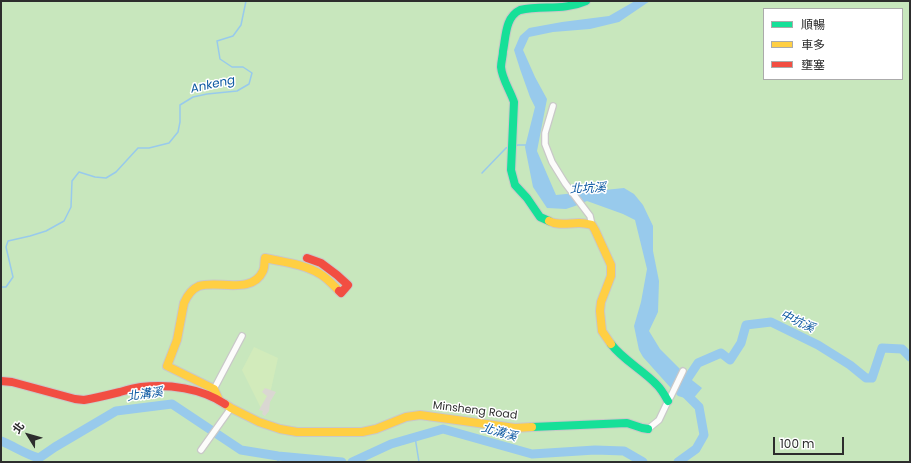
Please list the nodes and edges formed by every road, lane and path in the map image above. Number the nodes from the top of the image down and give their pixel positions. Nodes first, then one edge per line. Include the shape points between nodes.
1 (586, 1) edge
2 (553, 106) dead end
3 (592, 224) junction
4 (307, 258) dead end
5 (242, 336) dead end
6 (683, 371) dead end
7 (1, 381) edge
8 (214, 389) junction
9 (669, 398) junction
10 (219, 400) junction
11 (231, 408) junction
12 (648, 429) joint
13 (202, 448) dead end

1 - 3 street via 569,7 518,11 513,15 507,28 501,66 514,102 511,170 515,185 540,217 552,223
2 - 3 street via 545,132 545,144 552,162 590,216
3 - 9 street via 611,266 611,276 600,302 602,331 617,352
4 - 8 street via 321,262 348,285 341,293 321,275 303,267 265,258 264,270 249,283 198,286 185,300 178,336 167,366
5 - 8 street
6 - 9 street
7 - 10 street, Minsheng Road via 84,400 162,386 194,390
8 - 10 street
9 - 12 street via 659,420
10 - 11 street, Minsheng Road
11 - 12 street, Minsheng Road via 259,422 297,432 362,432 406,417 420,415 515,428 628,423
11 - 13 street

